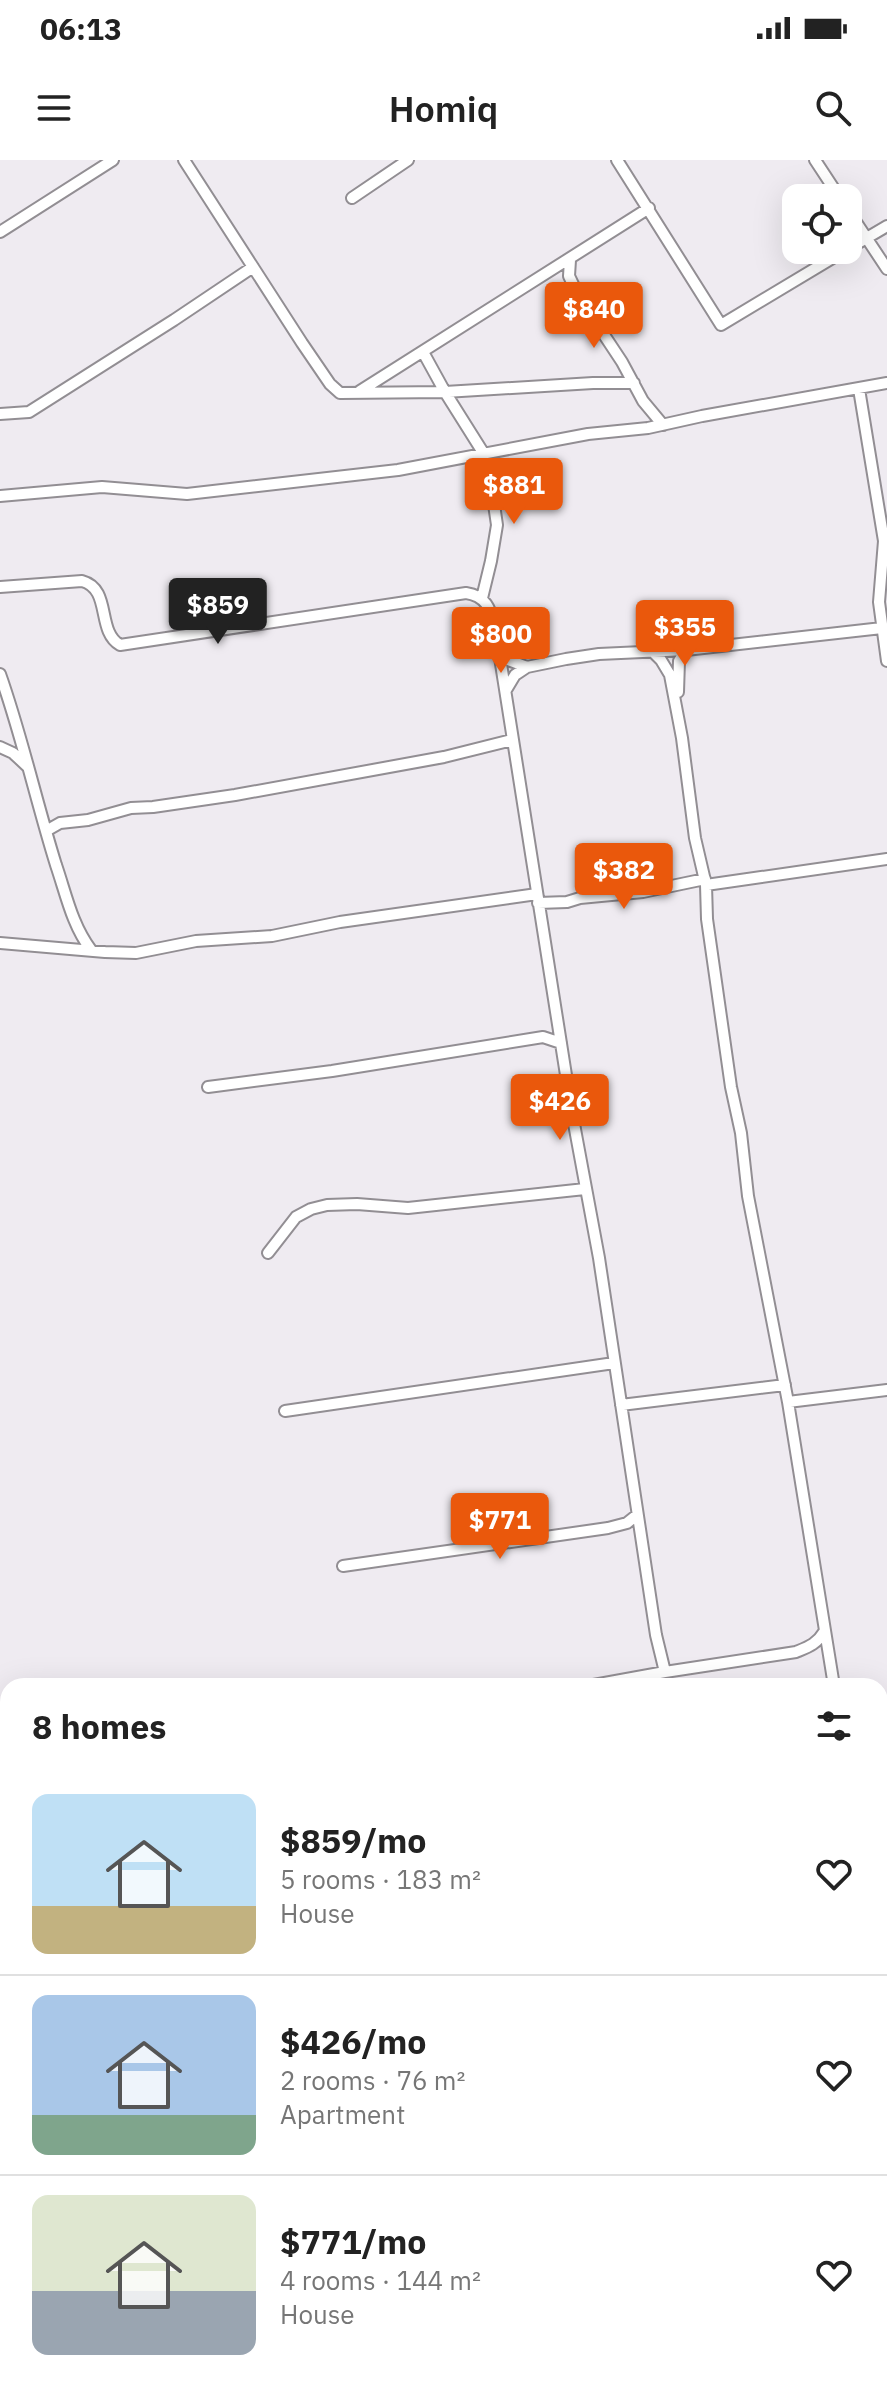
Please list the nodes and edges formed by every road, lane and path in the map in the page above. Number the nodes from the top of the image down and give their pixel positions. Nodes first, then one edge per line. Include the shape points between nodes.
1 (113, 160) edge
2 (184, 160) edge
3 (408, 160) edge
4 (617, 160) edge
5 (815, 160) edge
6 (831, 184) edge
7 (352, 198) dead end
8 (649, 208) junction
9 (887, 226) edge
10 (862, 231) edge
11 (0, 232) edge
12 (867, 238) junction
13 (862, 241) edge
14 (570, 260) junction
15 (822, 264) edge
16 (253, 267) junction
17 (887, 269) edge
18 (423, 352) junction
19 (634, 383) junction
20 (887, 383) edge
21 (859, 389) junction
22 (358, 392) junction
23 (445, 392) junction
24 (0, 414) edge
25 (663, 425) junction
26 (484, 454) junction
27 (0, 496) edge
28 (0, 587) edge
29 (482, 598) junction
30 (882, 628) junction
31 (498, 648) junction
32 (686, 650) junction
33 (652, 651) junction
34 (887, 661) edge
35 (527, 667) junction
36 (0, 674) edge
37 (505, 692) junction
38 (676, 706) junction
39 (20, 736) junction
40 (512, 740) junction
41 (3, 748) edge
42 (29, 769) junction
43 (41, 815) junction
44 (60, 823) junction
45 (46, 831) junction
46 (887, 859) edge
47 (705, 882) junction
48 (537, 899) junction
49 (77, 931) junction
50 (0, 943) edge
51 (67, 949) junction
52 (91, 950) junction
53 (558, 1022) junction
54 (543, 1037) junction
55 (561, 1043) junction
56 (208, 1087) dead end
57 (585, 1189) junction
58 (268, 1253) dead end
59 (614, 1363) junction
60 (785, 1385) junction
61 (887, 1390) edge
62 (788, 1402) junction
63 (621, 1405) junction
64 (285, 1411) dead end
65 (637, 1515) junction
66 (343, 1566) dead end
67 (824, 1632) junction
68 (665, 1672) junction
69 (632, 1678) edge
70 (833, 1678) edge

1 - 11 street
2 - 16 street
3 - 7 street
4 - 8 street
5 - 6 street
8 - 14 street
8 - 15 street via 721,325
9 - 12 street
10 - 12 street
12 - 13 street
12 - 17 street
14 - 18 street
14 - 19 street via 569,276 579,297
16 - 22 street via 330,384 340,393
16 - 24 street via 29,412
18 - 22 street
18 - 23 street
19 - 23 street
19 - 25 street
20 - 21 street
21 - 25 street
21 - 30 street via 884,541
22 - 23 street
23 - 26 street
25 - 26 street
26 - 27 street via 398,470 187,494 102,487
26 - 29 street via 497,525
28 - 29 street via 89,583 100,598 109,634 120,645 466,593
29 - 31 street via 490,609
30 - 32 street
30 - 34 street
31 - 35 street via 508,660
31 - 37 street
32 - 33 street
32 - 38 street via 679,661
33 - 35 street
33 - 38 street via 667,668
35 - 37 street
36 - 39 street
37 - 40 street
38 - 47 street
39 - 41 street
39 - 42 street
40 - 44 street via 444,757
40 - 48 street
41 - 42 street
42 - 43 street
43 - 44 street
43 - 45 street
44 - 45 street
45 - 49 street
46 - 47 street
47 - 48 street via 567,902
47 - 60 street via 748,1196
48 - 52 street via 136,953
48 - 53 street
49 - 51 street
49 - 52 street
50 - 51 street
51 - 52 street
53 - 54 street
53 - 55 street
54 - 55 street
54 - 56 street
55 - 57 street
57 - 58 street via 408,1208 327,1205 296,1217
57 - 59 street
59 - 63 street
59 - 64 street
60 - 62 street
60 - 63 street
61 - 62 street
62 - 67 street
63 - 65 street
65 - 66 street via 608,1528
65 - 68 street
67 - 68 street via 796,1652
67 - 70 street
68 - 69 street

